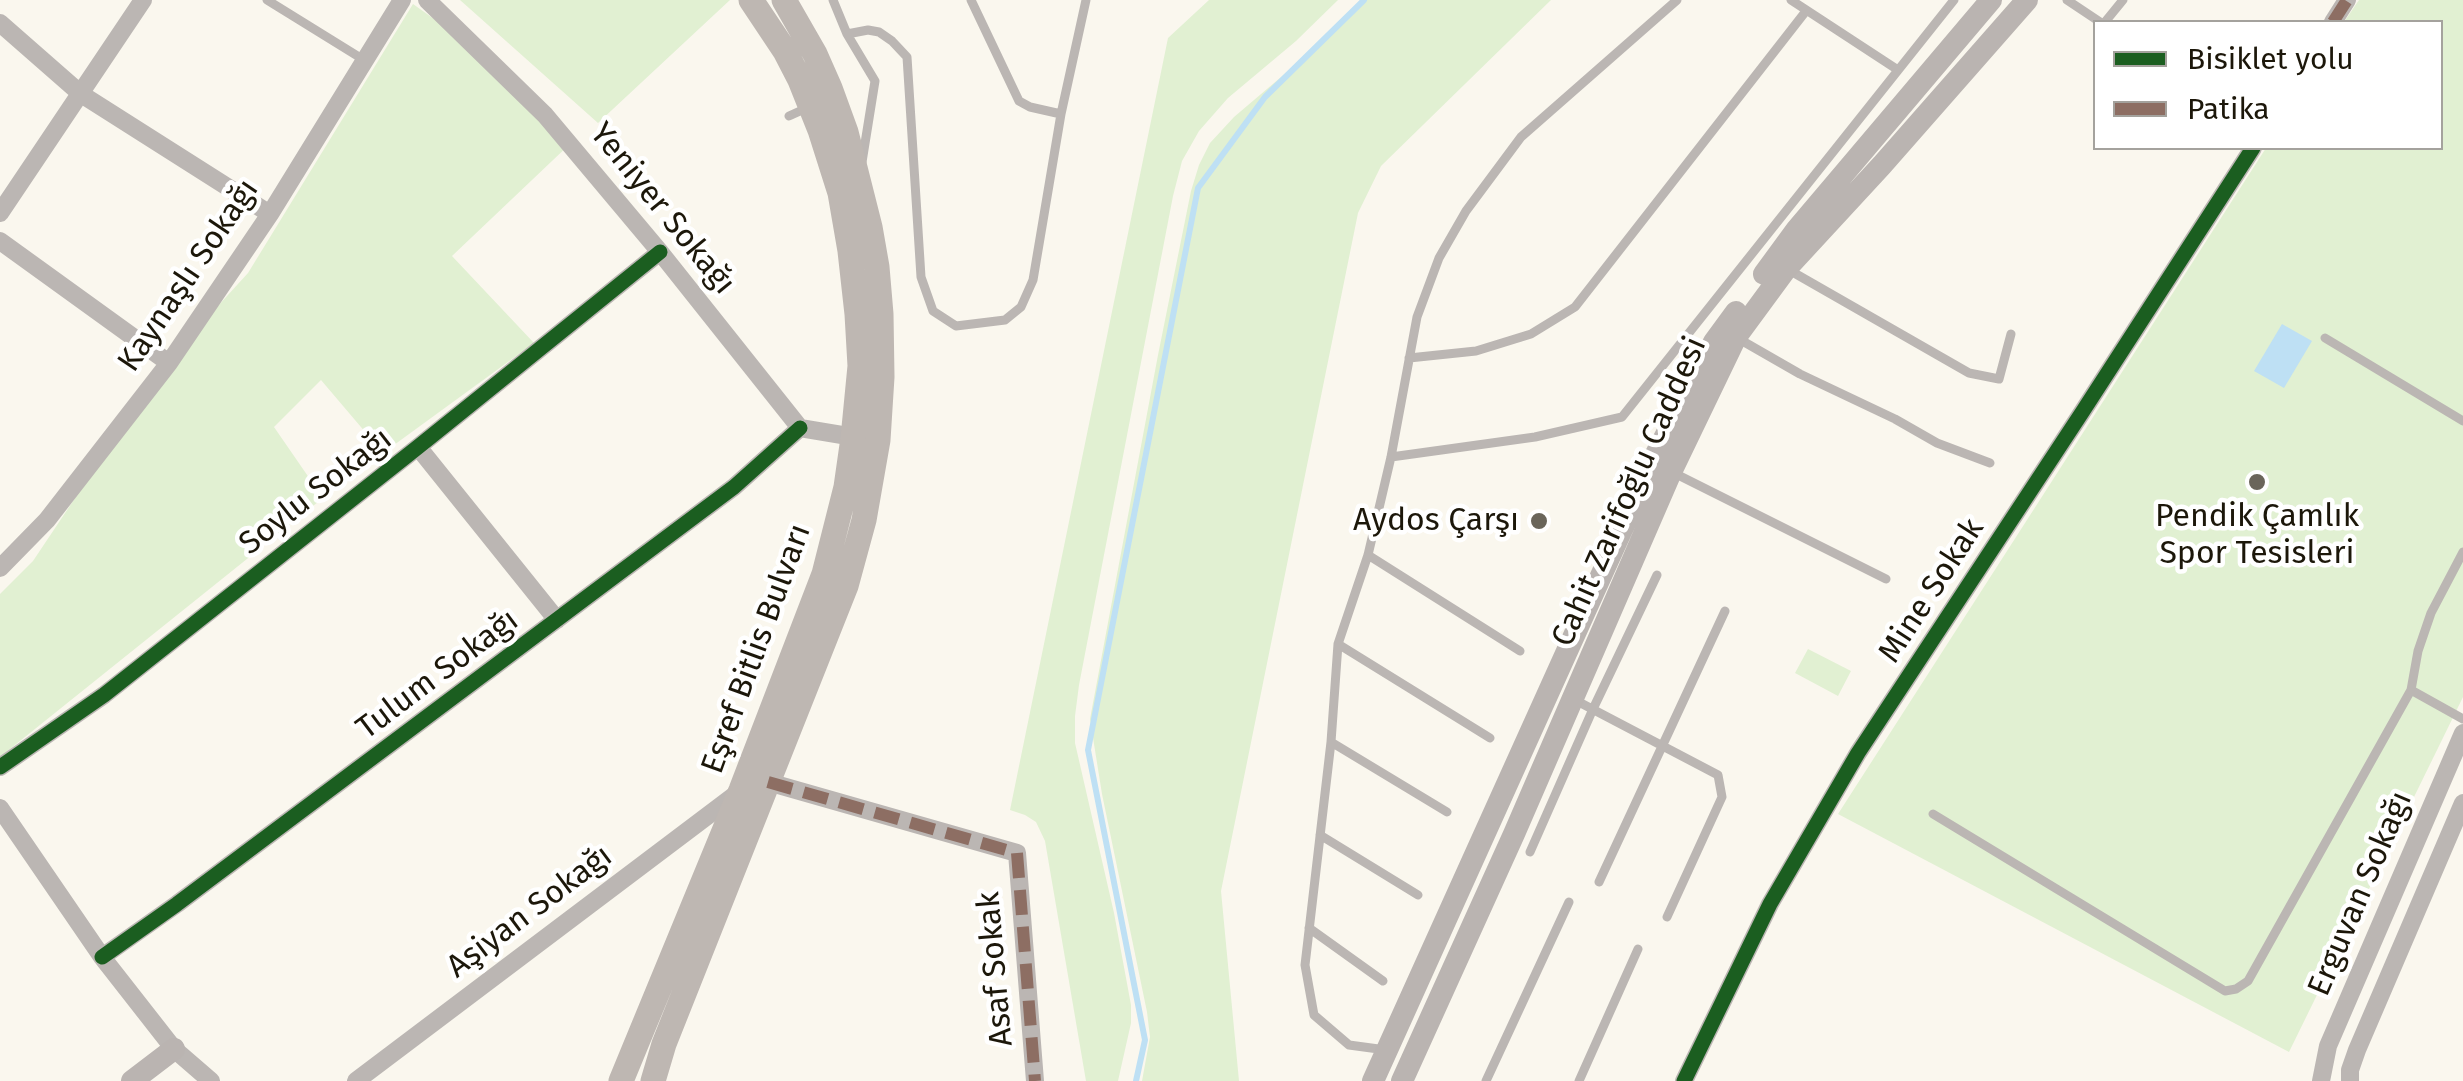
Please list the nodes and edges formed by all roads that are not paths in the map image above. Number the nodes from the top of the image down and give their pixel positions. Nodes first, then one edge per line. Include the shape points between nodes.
1 (143, 0) edge
2 (268, 0) edge
3 (402, 0) edge
4 (427, 0) edge
5 (784, 0) edge
6 (833, 0) edge
7 (970, 0) edge
8 (1086, 0) edge
9 (1678, 0) edge
10 (1791, 0) edge
11 (1954, 0) edge
12 (1992, 0) edge
13 (2027, 0) edge
14 (2066, 0) edge
15 (2123, 0) edge
16 (1806, 11) junction
17 (752, 13) edge
18 (2099, 20) edge
19 (2104, 20) edge
20 (0, 23) edge
21 (847, 34) junction
22 (364, 60) junction
23 (1898, 70) junction
24 (80, 94) junction
25 (1060, 114) junction
26 (2252, 150) edge
27 (860, 180) junction
28 (0, 213) edge
29 (270, 214) junction
30 (0, 241) edge
31 (660, 252) junction
32 (1786, 269) junction
33 (2011, 334) dead end
34 (1736, 337) junction
35 (2325, 338) dead end
36 (1409, 358) junction
37 (168, 363) junction
38 (2463, 420) edge
39 (800, 428) junction
40 (866, 439) junction
41 (418, 446) junction
42 (1391, 457) junction
43 (1990, 464) dead end
44 (1671, 472) junction
45 (2463, 552) edge
46 (1368, 555) junction
47 (0, 568) edge
48 (1657, 575) dead end
49 (1886, 580) dead end
50 (1725, 611) dead end
51 (557, 620) junction
52 (1338, 644) junction
53 (1520, 650) dead end
54 (2411, 690) junction
55 (1583, 704) junction
56 (2463, 719) edge
57 (2463, 734) edge
58 (1490, 738) dead end
59 (1332, 742) junction
60 (1664, 746) junction
61 (0, 767) edge
62 (768, 782) junction
63 (741, 790) junction
64 (2463, 802) edge
65 (0, 808) edge
66 (1447, 812) dead end
67 (1932, 814) dead end
68 (1320, 835) junction
69 (2418, 839) junction
70 (2443, 849) junction
71 (1530, 852) dead end
72 (1600, 882) dead end
73 (1418, 895) dead end
74 (1569, 902) dead end
75 (1667, 917) dead end
76 (1309, 928) junction
77 (1638, 949) dead end
78 (102, 957) junction
79 (1383, 981) dead end
80 (174, 1049) junction
81 (1388, 1050) junction
82 (1406, 1072) edge
83 (132, 1081) edge
84 (211, 1081) edge
85 (356, 1081) edge
86 (621, 1081) edge
87 (652, 1081) edge
88 (1035, 1081) edge
89 (1373, 1081) edge
90 (1486, 1081) edge
91 (1578, 1081) edge
92 (1684, 1081) edge
93 (2321, 1081) edge
94 (2350, 1081) edge

1 - 24 street
2 - 22 lane
3 - 22 street, Kaynaşlı Sokağı
4 - 31 street, Yeniyer Sokağı via 545,115
5 - 27 main road, Eşref Bitlis Bulvarı via 830,88
6 - 21 lane
7 - 25 lane via 1019,101
8 - 25 lane
9 - 36 lane via 1520,137 1439,258
10 - 16 lane
11 - 23 lane
12 - 81 main road, Cahit Zarifoğlu Caddesi via 1797,229 1714,342 1656,454
13 - 32 main road, Cahit Zarifoğlu Caddesi
14 - 18 lane
15 - 19 lane
16 - 23 lane
16 - 36 lane via 1574,307 1530,334 1476,351
17 - 40 main road, Eşref Bitlis Bulvarı via 785,50 800,111 840,193
20 - 24 street
21 - 25 lane via 880,32 907,57 921,278 933,310 956,326 1005,320 1022,308 1033,280
21 - 27 lane via 875,81
22 - 29 street, Kaynaşlı Sokağı
23 - 42 lane via 1622,417
24 - 28 street
24 - 29 street
26 - 92 street, Mine Sokak via 1858,753 1770,904
27 - 40 main road, Eşref Bitlis Bulvarı via 881,314 882,377
29 - 37 street, Kaynaşlı Sokağı
30 - 37 street
31 - 39 street, Yeniyer Sokağı
31 - 41 street, Soylu Sokağı
32 - 33 lane via 1969,373 1999,378
32 - 34 main road, Cahit Zarifoğlu Caddesi
34 - 43 lane
34 - 44 main road, Cahit Zarifoğlu Caddesi
35 - 38 lane
36 - 42 lane
37 - 47 street, Kaynaşlı Sokağı via 47,520
39 - 40 street
39 - 51 street, Tulum Sokağı via 734,488
40 - 62 main road, Eşref Bitlis Bulvarı via 864,520 846,586
40 - 63 main road, Eşref Bitlis Bulvarı via 824,574
41 - 51 street
41 - 61 street, Soylu Sokağı via 104,695
42 - 46 lane
44 - 49 lane
44 - 55 main road, Cahit Zarifoğlu Caddesi
45 - 54 lane via 2431,614
46 - 52 lane
46 - 53 lane
48 - 55 lane
50 - 60 lane
51 - 78 street, Tulum Sokağı
52 - 58 lane
52 - 59 lane
54 - 56 lane
54 - 67 lane via 2248,981 2230,991
55 - 60 lane
55 - 71 lane
55 - 82 main road, Cahit Zarifoğlu Caddesi via 1514,834
57 - 69 street, Erguvan Sokağı
59 - 66 lane
59 - 68 lane
60 - 72 lane
60 - 75 lane via 1718,775 1722,797
62 - 87 main road, Eşref Bitlis Bulvarı
62 - 88 street, Asaf Sokak via 1017,853
63 - 85 street, Aşiyan Sokağı
63 - 86 main road, Eşref Bitlis Bulvarı
64 - 70 street, Erguvan Sokağı
65 - 78 street
68 - 73 lane
68 - 76 lane
69 - 70 lane
69 - 93 street, Erguvan Sokağı via 2328,1046
70 - 94 street, Erguvan Sokağı via 2357,1050
74 - 90 lane
76 - 79 lane
76 - 81 lane via 1305,964 1314,1015 1349,1045
77 - 91 lane
78 - 80 street
80 - 83 main road
80 - 84 street
81 - 82 lane
81 - 89 main road, Cahit Zarifoğlu Caddesi

